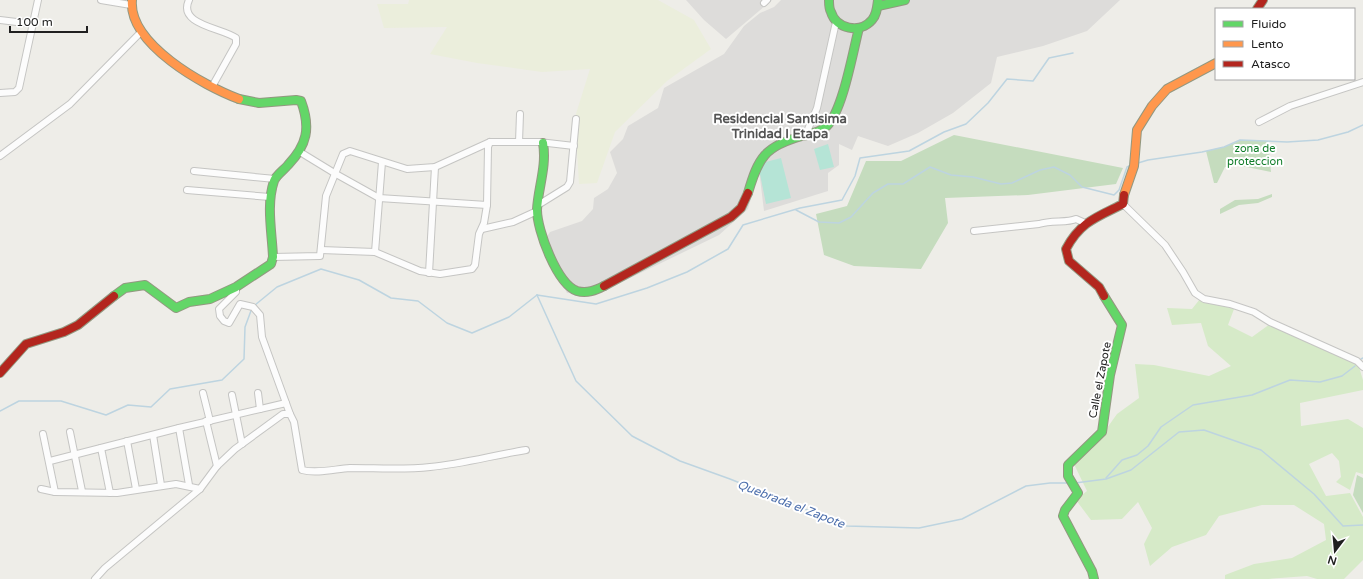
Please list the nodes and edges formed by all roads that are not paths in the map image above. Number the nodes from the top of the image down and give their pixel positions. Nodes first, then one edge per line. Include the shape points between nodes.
1 (38, 0) edge
2 (101, 0) edge
3 (189, 0) edge
4 (829, 0) edge
5 (905, 0) edge
6 (132, 3) edge
7 (878, 3) edge
8 (0, 20) edge
9 (836, 22) junction
10 (33, 24) junction
11 (859, 28) junction
12 (142, 32) junction
13 (1215, 64) edge
14 (1363, 82) edge
15 (213, 85) junction
16 (0, 93) edge
17 (520, 114) dead end
18 (576, 119) dead end
19 (1259, 122) dead end
20 (806, 134) junction
21 (519, 142) junction
22 (542, 143) junction
23 (488, 144) junction
24 (574, 146) junction
25 (300, 152) junction
26 (0, 156) edge
27 (382, 162) junction
28 (435, 167) junction
29 (194, 171) dead end
30 (336, 174) junction
31 (275, 179) junction
32 (187, 190) dead end
33 (270, 197) junction
34 (379, 198) junction
35 (433, 203) junction
36 (477, 204) junction
37 (1123, 204) junction
38 (487, 205) junction
39 (538, 208) junction
40 (486, 214) junction
41 (1084, 223) junction
42 (482, 229) junction
43 (974, 231) dead end
44 (321, 250) junction
45 (375, 252) junction
46 (273, 257) junction
47 (428, 272) junction
48 (236, 287) junction
49 (1363, 367) edge
50 (0, 373) edge
51 (203, 393) dead end
52 (258, 393) dead end
53 (232, 395) dead end
54 (286, 403) junction
55 (260, 409) junction
56 (235, 414) junction
57 (290, 414) junction
58 (208, 421) junction
59 (179, 428) junction
60 (70, 432) dead end
61 (43, 434) dead end
62 (153, 435) junction
63 (127, 441) junction
64 (242, 444) junction
65 (101, 448) junction
66 (526, 450) dead end
67 (75, 455) junction
68 (50, 460) junction
69 (217, 466) junction
70 (161, 485) junction
71 (189, 485) junction
72 (41, 489) dead end
73 (136, 489) junction
74 (200, 489) junction
75 (82, 491) junction
76 (55, 492) junction
77 (110, 493) junction
78 (95, 579) edge
79 (1094, 579) edge

1 - 10 street
2 - 6 street
3 - 15 street via 186,10 189,16 236,38 236,44
4 - 9 street via 830,13
5 - 7 street
6 - 12 street
7 - 11 street via 875,17
8 - 10 street
9 - 11 street via 843,26
9 - 20 street via 817,108
10 - 16 street via 19,88 15,92
11 - 20 street via 837,110 826,127
12 - 15 street via 148,41 168,58
12 - 26 street via 70,104
13 - 37 street via 1184,78 1168,89 1152,106 1137,130 1134,166 1124,192
14 - 19 street via 1290,106
15 - 25 street via 228,95 248,102 301,101 305,112 306,134
17 - 21 street
18 - 24 street
20 - 39 street via 782,141 763,156 754,170 748,193 740,208 731,217 589,292 575,290 565,282 540,230
21 - 22 street
21 - 23 street
22 - 24 street
22 - 39 street via 542,188
23 - 28 street
23 - 38 street
24 - 39 street via 570,182
25 - 30 street
25 - 31 street
27 - 28 street via 407,169
27 - 30 street via 350,151 346,152
27 - 34 street
28 - 35 street
29 - 31 street
30 - 34 street
30 - 44 street via 326,196
31 - 33 street
32 - 33 street
33 - 46 street
34 - 35 street
34 - 45 street
35 - 36 street
35 - 47 street
36 - 38 street
36 - 40 street
37 - 41 street, Calle el Zapote
37 - 49 street via 1165,245 1195,293 1204,299 1254,312 1270,322 1357,361
38 - 40 street
39 - 42 street via 513,222
40 - 42 street
41 - 43 street via 1076,219 1050,220 1039,224
41 - 79 street, Calle el Zapote via 1070,241 1066,254 1070,261 1099,287 1120,319 1122,328 1109,382 1102,432 1068,465 1067,470 1068,478 1078,493 1076,500 1063,512 1063,516
42 - 47 street via 472,269 440,274
44 - 45 street
44 - 46 street via 320,256 317,257
45 - 47 street
46 - 48 street via 266,268
48 - 50 street via 210,299 189,302 176,308 145,285 125,288 78,325 26,344
48 - 54 street via 236,292 219,309 220,316 229,323 240,304 252,307 260,315 262,337
51 - 58 street
52 - 55 street
53 - 56 street
54 - 55 street
54 - 57 street
55 - 56 street
56 - 58 street
56 - 64 street
57 - 64 street via 283,414
57 - 66 street via 294,422 302,470 309,472 349,468 429,468
58 - 59 street
58 - 69 street
59 - 62 street
59 - 71 street
60 - 67 street
61 - 68 street
62 - 63 street
62 - 70 street
63 - 65 street
63 - 73 street
64 - 69 street
65 - 67 street
65 - 77 street
67 - 68 street
67 - 75 street
68 - 76 street
69 - 74 street
70 - 71 street
70 - 73 street
71 - 74 street
72 - 76 street
73 - 77 street
74 - 78 street
75 - 76 street
75 - 77 street

